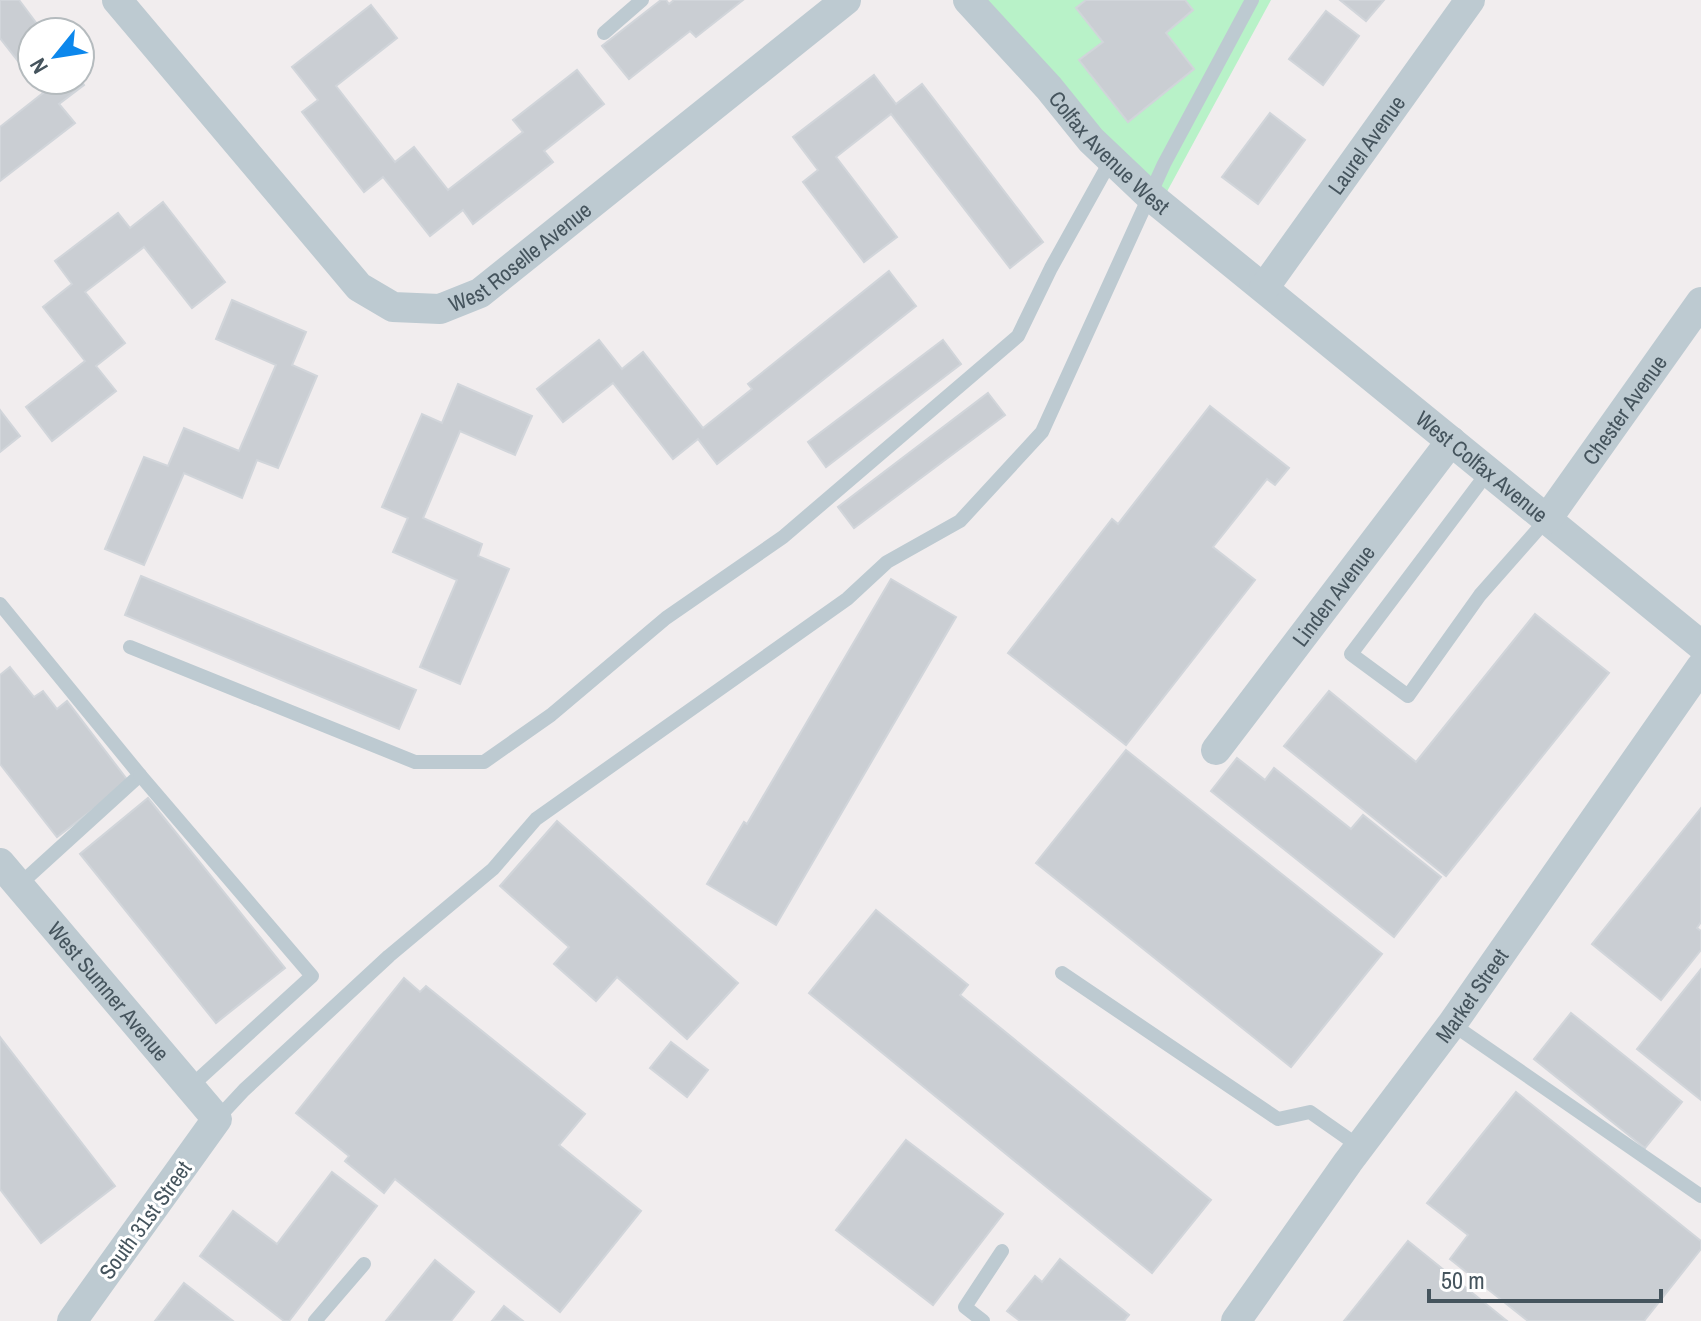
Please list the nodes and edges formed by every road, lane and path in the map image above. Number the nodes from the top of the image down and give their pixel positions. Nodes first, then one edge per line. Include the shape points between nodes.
1 (117, 0) edge
2 (642, 0) edge
3 (846, 0) edge
4 (968, 0) edge
5 (1252, 0) edge
6 (1470, 0) edge
7 (604, 33) dead end
8 (1111, 160) junction
9 (1150, 196) junction
10 (1264, 288) junction
11 (1701, 302) edge
12 (1451, 441) junction
13 (1488, 472) junction
14 (1547, 519) junction
15 (0, 604) edge
16 (1701, 645) edge
17 (130, 647) dead end
18 (1701, 667) edge
19 (1216, 750) dead end
20 (140, 775) junction
21 (9, 874) edge
22 (1062, 973) dead end
23 (1452, 1024) junction
24 (190, 1087) junction
25 (217, 1119) junction
26 (1360, 1147) junction
27 (1701, 1196) edge
28 (1002, 1251) dead end
29 (364, 1264) dead end
30 (72, 1321) edge
31 (315, 1321) edge
32 (983, 1321) edge
33 (1236, 1321) edge

1 - 3 street, West Roselle Avenue via 359,287 393,307 440,309 480,293
2 - 7 lane
4 - 8 street, Colfax Avenue West
5 - 9 lane
6 - 10 street, Laurel Avenue
8 - 9 street, Colfax Avenue West
8 - 17 lane via 1018,336 783,537 666,618 551,715 484,762 415,762
9 - 10 street, Colfax Avenue West
9 - 25 lane via 1042,432 960,521 887,562 847,599 536,819 493,869 389,956
10 - 12 street, West Colfax Avenue
11 - 14 street, Chester Avenue
12 - 13 street, West Colfax Avenue
12 - 19 street, Linden Avenue
13 - 14 street, West Colfax Avenue
13 - 14 lane via 1351,654 1408,696 1480,595
14 - 16 street, West Colfax Avenue
15 - 20 lane
18 - 23 street, Market Street
20 - 21 lane
20 - 24 lane via 312,976
21 - 24 street, West Sumner Avenue
22 - 26 lane via 1278,1119 1310,1112
23 - 26 street, Market Street
23 - 27 lane
24 - 25 street, West Sumner Avenue
25 - 30 street, South 31st Street
26 - 33 street, Market Street
28 - 32 lane via 965,1307
29 - 31 lane

